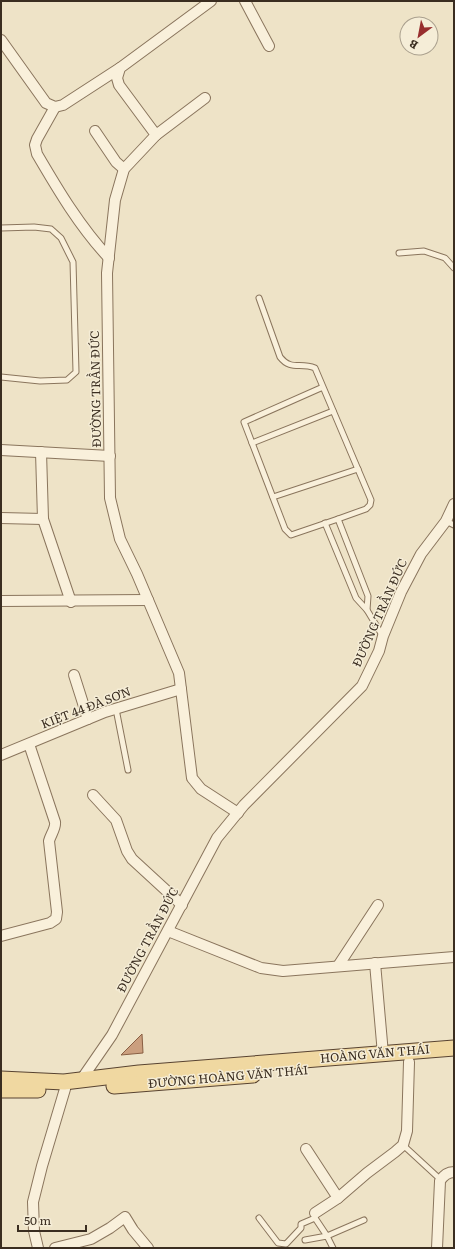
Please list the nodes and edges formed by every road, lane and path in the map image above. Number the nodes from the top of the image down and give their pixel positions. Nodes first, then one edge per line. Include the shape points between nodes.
1 (211, 1) edge
2 (245, 1) edge
3 (1, 40) edge
4 (269, 46) dead end
5 (120, 68) junction
6 (205, 98) dead end
7 (55, 107) junction
8 (94, 131) dead end
9 (156, 135) junction
10 (124, 169) junction
11 (1, 228) edge
12 (399, 253) dead end
13 (109, 258) junction
14 (454, 268) edge
15 (259, 298) dead end
16 (1, 377) edge
17 (323, 387) junction
18 (333, 411) junction
19 (252, 443) junction
20 (1, 450) edge
21 (41, 452) junction
22 (110, 456) junction
23 (358, 469) junction
24 (273, 497) junction
25 (454, 504) edge
26 (1, 518) edge
27 (43, 519) junction
28 (338, 519) junction
29 (450, 523) edge
30 (325, 524) junction
31 (148, 600) junction
32 (1, 601) edge
33 (71, 602) junction
34 (367, 610) junction
35 (383, 636) junction
36 (74, 675) dead end
37 (181, 689) junction
38 (116, 709) junction
39 (88, 719) junction
40 (29, 744) junction
41 (1, 755) edge
42 (128, 770) dead end
43 (93, 795) dead end
44 (238, 812) junction
45 (182, 905) junction
46 (378, 905) dead end
47 (168, 931) junction
48 (1, 936) edge
49 (454, 957) edge
50 (375, 963) junction
51 (338, 966) junction
52 (454, 1048) edge
53 (383, 1054) junction
54 (454, 1058) edge
55 (409, 1062) junction
56 (1, 1079) edge
57 (81, 1084) junction
58 (65, 1089) junction
59 (1, 1090) edge
60 (403, 1145) junction
61 (306, 1149) dead end
62 (454, 1172) edge
63 (440, 1180) junction
64 (338, 1198) junction
65 (315, 1215) junction
66 (259, 1218) dead end
67 (364, 1220) dead end
68 (327, 1236) junction
69 (305, 1240) dead end
70 (287, 1246) edge
71 (38, 1248) edge
72 (55, 1248) edge
73 (148, 1248) edge
74 (333, 1248) edge
75 (437, 1248) edge

1 - 5 street
2 - 4 street
3 - 7 street via 46,103
5 - 7 street via 63,105
5 - 9 street via 117,78 119,85
6 - 9 street, ĐƯỜNG TRẦN ĐỨC
7 - 13 street via 37,138 37,154 69,206
8 - 10 street
9 - 10 street, ĐƯỜNG TRẦN ĐỨC
10 - 13 street, ĐƯỜNG TRẦN ĐỨC via 115,200
11 - 16 lane via 51,229 61,238 73,262 76,338 76,372 67,380 40,381
12 - 14 lane via 424,251 445,258
13 - 22 street, ĐƯỜNG TRẦN ĐỨC via 107,273
15 - 17 lane via 280,357 285,364 308,365 315,368
17 - 18 lane
17 - 19 lane via 244,422
18 - 19 lane
18 - 23 lane
19 - 24 lane
20 - 21 street
21 - 22 street
21 - 27 street
22 - 31 street, ĐƯỜNG TRẦN ĐỨC via 110,498 120,539
23 - 24 lane
23 - 28 lane via 371,500 370,505 366,509
24 - 30 lane via 285,529 291,535
25 - 29 street, ĐƯỜNG TRẦN ĐỨC
26 - 27 street
27 - 33 street
28 - 30 lane
28 - 34 lane via 368,596
29 - 35 street, ĐƯỜNG TRẦN ĐỨC via 421,554 401,592
30 - 34 lane via 356,598
31 - 33 street
31 - 37 street, ĐƯỜNG TRẦN ĐỨC via 179,673
32 - 33 street
34 - 35 lane
35 - 44 street, ĐƯỜNG TRẦN ĐỨC via 379,651 362,686
36 - 39 street
37 - 38 street, KIỆT 44 ĐÀ SƠN
37 - 44 street, ĐƯỜNG TRẦN ĐỨC via 192,778 201,789
38 - 39 street, KIỆT 44 ĐÀ SƠN
38 - 42 lane
39 - 40 street, KIỆT 44 ĐÀ SƠN
40 - 41 street, KIỆT 44 ĐÀ SƠN
40 - 48 street via 56,825 49,841 56,919 50,923
43 - 45 street via 116,820 132,859
44 - 45 street, ĐƯỜNG TRẦN ĐỨC via 217,838
45 - 47 street, ĐƯỜNG TRẦN ĐỨC
46 - 51 street
47 - 51 street via 261,968 283,971
47 - 57 street, ĐƯỜNG TRẦN ĐỨC via 112,1035
49 - 50 street
50 - 51 street
50 - 53 street
52 - 53 main road, HOÀNG VĂN THÁI
53 - 57 main road, HOÀNG VĂN THÁI via 139,1073
54 - 55 main road, ĐƯỜNG HOÀNG VĂN THÁI
55 - 57 main road, ĐƯỜNG HOÀNG VĂN THÁI
55 - 60 street via 407,1131
56 - 57 main road, ĐƯỜNG HOÀNG VĂN THÁI
57 - 58 main road, ĐƯỜNG HOÀNG VĂN THÁI
58 - 59 main road, ĐƯỜNG HOÀNG VĂN THÁI
58 - 71 street via 33,1202 34,1232
60 - 63 lane
60 - 64 street
61 - 64 street
62 - 63 street
63 - 75 street
64 - 65 street
65 - 68 lane
65 - 70 lane via 301,1224 301,1228
66 - 70 lane via 278,1243
67 - 68 lane
68 - 69 lane
68 - 74 lane
72 - 73 street via 91,1239 125,1217

